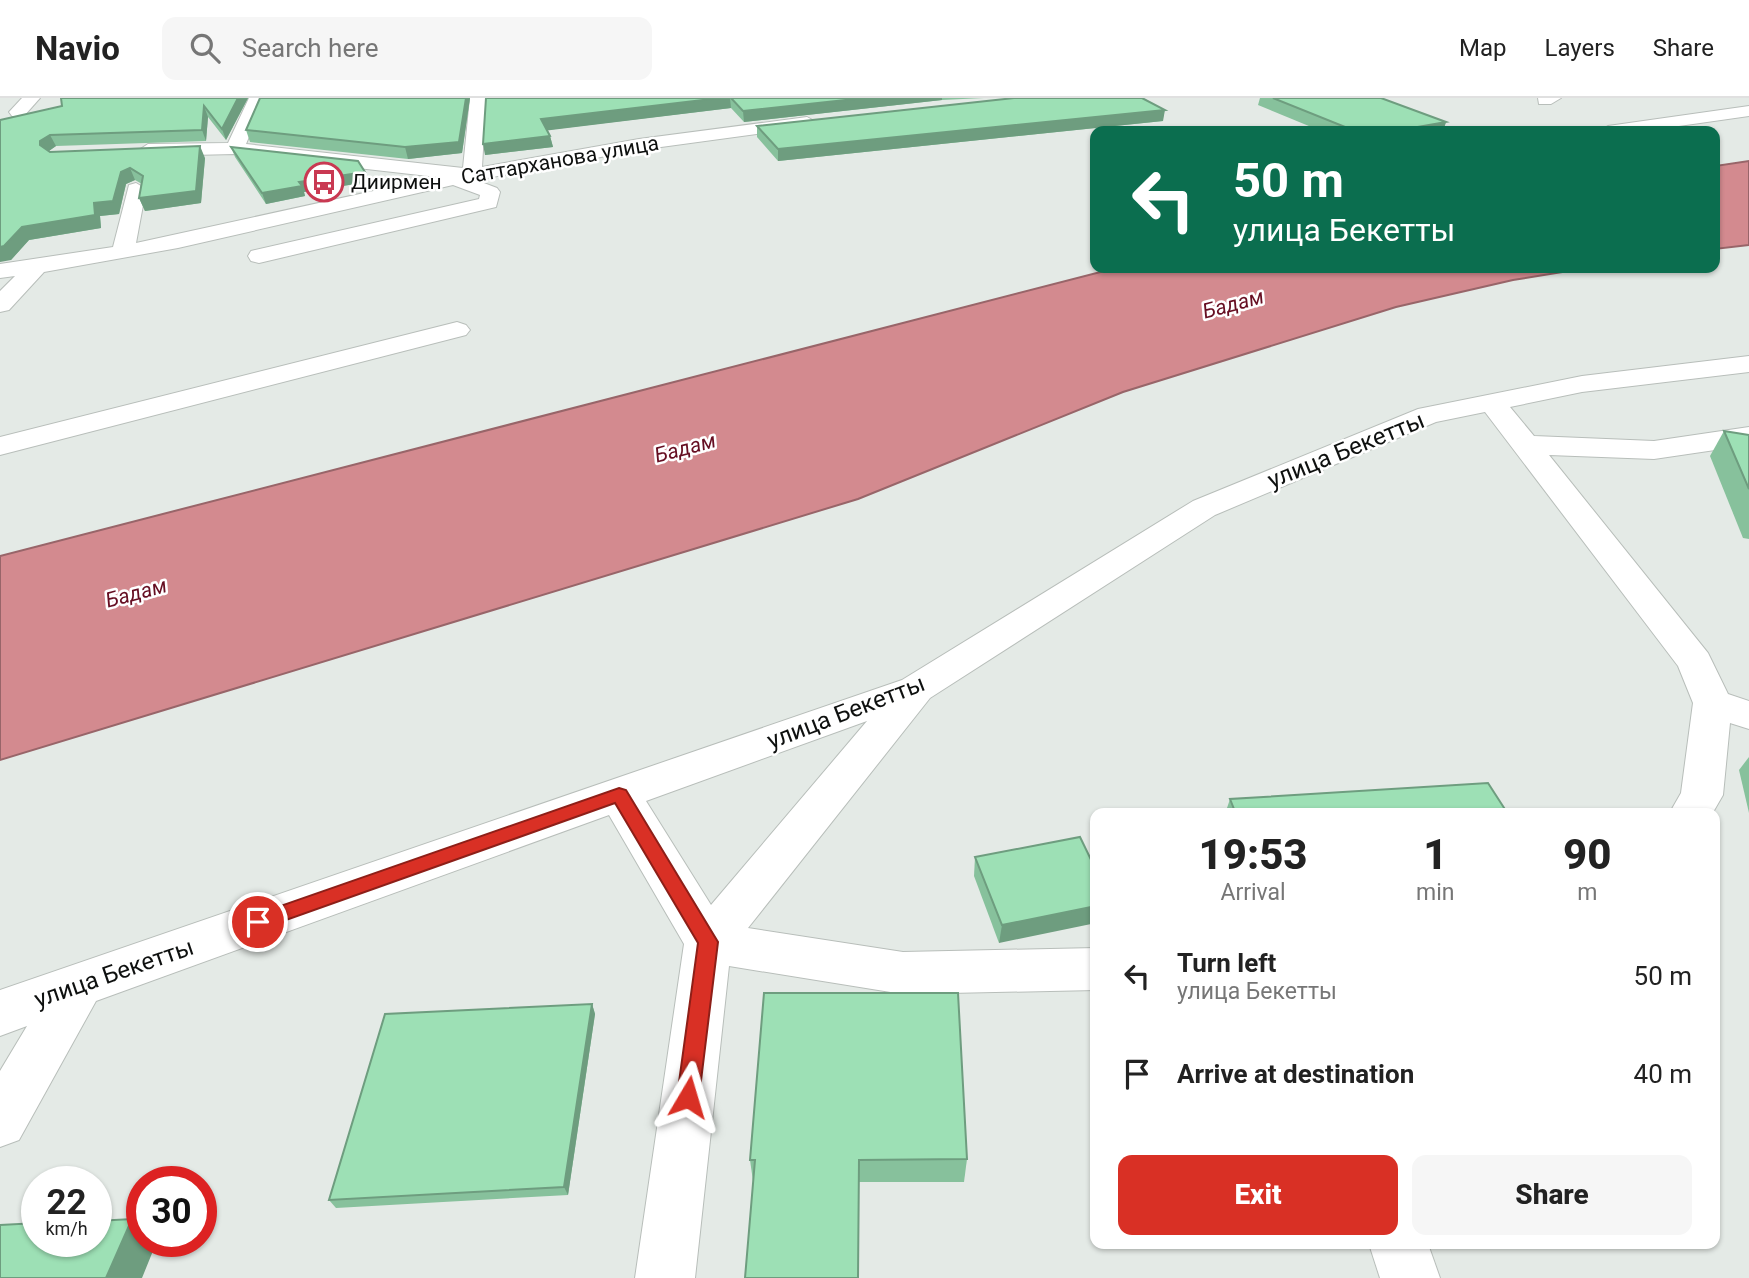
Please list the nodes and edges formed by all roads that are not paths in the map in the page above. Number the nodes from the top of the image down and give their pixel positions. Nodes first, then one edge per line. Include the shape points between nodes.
1 (32, 98) edge
2 (257, 98) edge
3 (478, 98) edge
4 (1749, 111) edge
5 (18, 112) dead end
6 (830, 119) edge
7 (1643, 126) edge
8 (235, 148) junction
9 (123, 151) edge
10 (463, 177) junction
11 (136, 189) edge
12 (123, 250) junction
13 (259, 256) dead end
14 (37, 266) junction
15 (0, 271) edge
16 (0, 305) edge
17 (457, 330) dead end
18 (1749, 364) edge
19 (1492, 402) junction
20 (1749, 436) edge
21 (1525, 445) junction
22 (0, 446) edge
23 (916, 689) junction
24 (1731, 709) edge
25 (619, 794) junction
26 (1694, 808) edge
27 (708, 942) junction
28 (1090, 969) edge
29 (78, 986) junction
30 (0, 1013) edge
31 (0, 1121) edge
32 (1400, 1249) edge
33 (665, 1278) edge
34 (1410, 1278) edge

1 - 5 street
2 - 8 street
3 - 10 street
4 - 7 street
6 - 10 street, Саттарханова улица via 636,145
8 - 9 street
8 - 10 street
10 - 12 street, Саттарханова улица
10 - 13 street via 490,192 489,203
11 - 12 street
12 - 14 street, Саттарханова улица
14 - 15 street, Саттарханова улица
14 - 16 street
17 - 22 street
18 - 19 street, улица Бекетты via 1582,384
19 - 21 street
19 - 23 street, улица Бекетты via 1428,415 1204,508
20 - 21 street via 1654,450
21 - 24 street
23 - 25 street, улица Бекетты
23 - 27 street
24 - 26 street
25 - 27 street
25 - 29 street, улица Бекетты
27 - 28 street via 903,973
27 - 33 street
29 - 30 street, улица Бекетты
29 - 31 street
32 - 34 street

